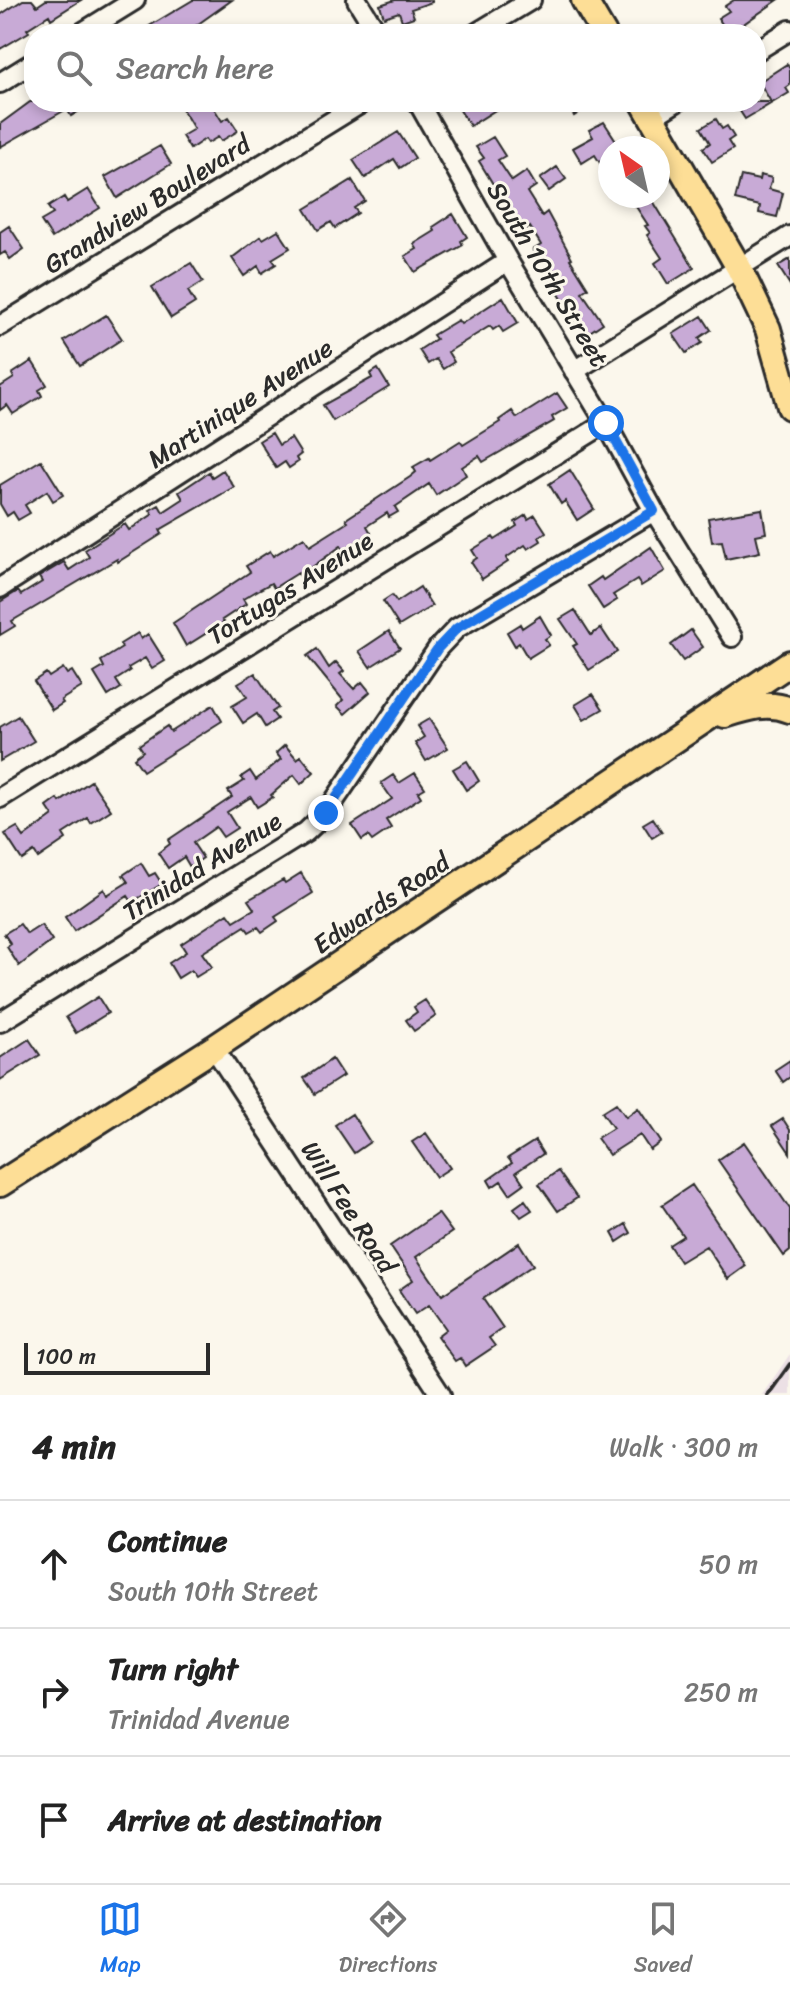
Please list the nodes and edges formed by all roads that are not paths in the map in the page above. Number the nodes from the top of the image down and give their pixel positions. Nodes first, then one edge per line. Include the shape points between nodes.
1 (135, 0) edge
2 (357, 0) edge
3 (531, 0) edge
4 (584, 0) edge
5 (96, 24) edge
6 (372, 24) edge
7 (491, 24) edge
8 (598, 24) edge
9 (790, 30) edge
10 (766, 45) edge
11 (24, 68) edge
12 (0, 83) edge
13 (347, 112) edge
14 (424, 112) edge
15 (649, 112) edge
16 (790, 236) edge
17 (508, 261) junction
18 (739, 268) junction
19 (0, 326) edge
20 (574, 371) junction
21 (790, 407) edge
22 (606, 423) junction
23 (654, 511) junction
24 (0, 588) edge
25 (732, 637) dead end
26 (790, 663) edge
27 (790, 710) edge
28 (703, 721) junction
29 (0, 798) edge
30 (0, 1022) edge
31 (214, 1048) junction
32 (0, 1184) edge
33 (441, 1395) edge

1 - 5 street
2 - 6 street
3 - 7 street
4 - 8 main road
9 - 10 street
11 - 12 street
13 - 19 street, Grandview Boulevard
14 - 17 street, South 10th Street
15 - 18 main road
16 - 18 street
17 - 20 street, South 10th Street
17 - 24 street, Martinique Avenue
18 - 20 street
18 - 21 main road via 768,329
20 - 22 street, South 10th Street
22 - 23 street, South 10th Street
22 - 29 street, Tortugas Avenue
23 - 25 street, South 10th Street
23 - 30 street, Trinidad Avenue via 457,628 326,813 306,832
26 - 28 main road, Edwards Road
27 - 28 main road via 753,706
28 - 31 main road, Edwards Road
31 - 32 main road, Edwards Road
31 - 33 street, Will Fee Road

